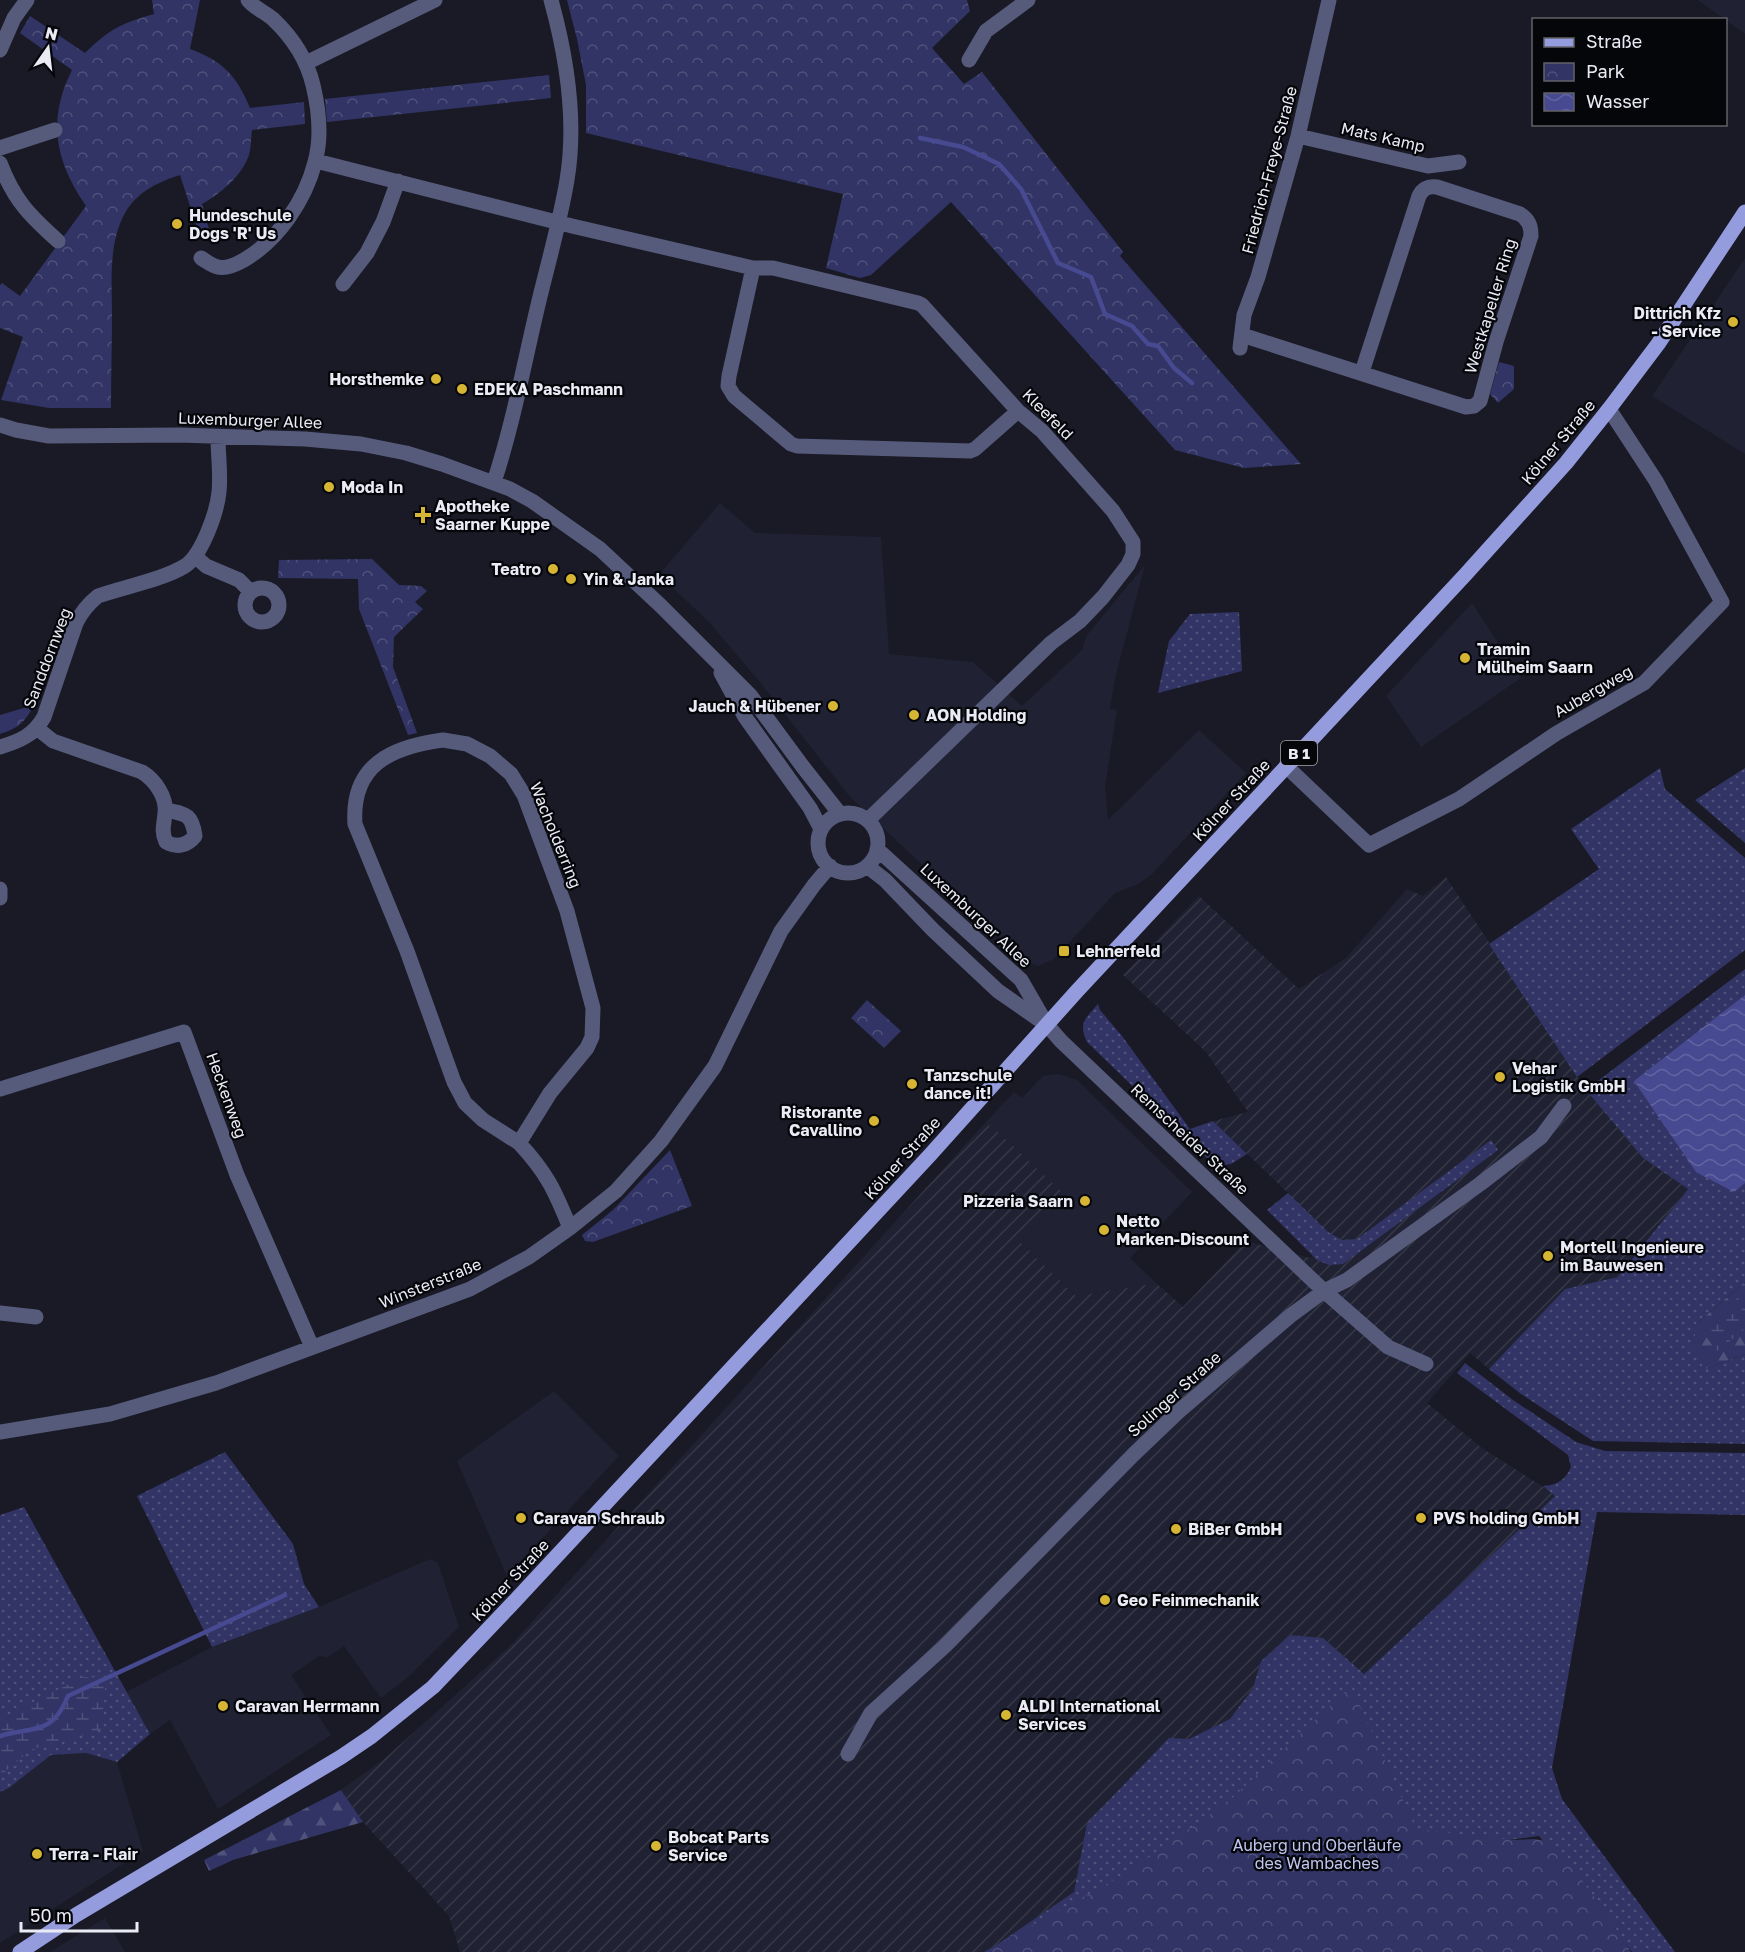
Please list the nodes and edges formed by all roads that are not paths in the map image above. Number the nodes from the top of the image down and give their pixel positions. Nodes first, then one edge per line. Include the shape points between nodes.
1 (27, 0) edge
2 (248, 0) edge
3 (435, 0) edge
4 (551, 0) edge
5 (1028, 0) edge
6 (1329, 0) edge
7 (0, 50) edge
8 (969, 60) dead end
9 (306, 63) junction
10 (55, 130) dead end
11 (1298, 136) junction
12 (0, 148) edge
13 (315, 161) junction
14 (1459, 162) dead end
15 (0, 163) edge
16 (398, 181) junction
17 (1745, 212) edge
18 (558, 222) junction
19 (58, 241) dead end
20 (201, 258) dead end
21 (753, 268) junction
22 (343, 284) dead end
23 (1241, 341) joint
24 (1362, 372) junction
25 (1609, 409) junction
26 (1018, 411) junction
27 (0, 425) edge
28 (218, 437) junction
29 (494, 482) junction
30 (195, 556) junction
31 (251, 592) dead end
32 (715, 661) junction
33 (38, 729) junction
34 (0, 747) edge
35 (1286, 766) junction
36 (166, 810) dead end
37 (840, 814) junction
38 (868, 820) junction
39 (822, 829) junction
40 (878, 849) junction
41 (830, 866) junction
42 (867, 866) junction
43 (0, 889) edge
44 (0, 898) edge
45 (1047, 1025) junction
46 (0, 1089) edge
47 (1564, 1106) dead end
48 (519, 1143) junction
49 (570, 1228) junction
50 (1324, 1292) junction
51 (0, 1313) edge
52 (36, 1317) dead end
53 (312, 1347) junction
54 (1425, 1364) dead end
55 (0, 1432) edge
56 (848, 1754) dead end
57 (20, 1952) edge

1 - 7 street
2 - 9 street via 290,38
3 - 9 street
4 - 18 street via 569,86 567,178
5 - 8 street via 987,31
6 - 11 street, Friedrich-Freye-Straße
9 - 13 street via 318,110
10 - 12 street
11 - 14 street, Mats Kamp via 1428,166
11 - 23 street, Friedrich-Freye-Straße via 1244,315
13 - 16 street, Kleefeld
13 - 20 street via 304,192 276,235 260,250 235,265 219,267
15 - 19 street via 9,187 30,216
16 - 18 street, Kleefeld
16 - 22 street via 367,253
17 - 25 main road, Kölner Straße / B 1 via 1658,344
18 - 21 street, Kleefeld
18 - 29 street
21 - 26 street, Kleefeld via 773,268 922,305
21 - 26 street via 728,386 734,396 791,444 970,451
23 - 24 street, Westkapeller Ring
24 - 24 street, Westkapeller Ring via 1466,407 1480,401 1531,236 1526,218 1437,187 1425,188 1419,196
25 - 35 main road, Kölner Straße / B 1 via 1559,471
25 - 35 street, Aubergweg via 1656,481 1722,602 1644,683 1557,733 1459,799 1369,845
26 - 38 street, Kleefeld via 1042,431 1113,510 1133,542 1133,554 1080,621 1051,643
27 - 28 street, Luxemburger Allee via 49,436
28 - 29 street, Luxemburger Allee via 361,444 406,453
28 - 30 street via 219,492
29 - 32 street, Luxemburger Allee via 532,501 600,549
30 - 31 street via 206,566 239,580
30 - 33 street, Sanddornweg via 174,571 98,596 83,610
32 - 37 street, Luxemburger Allee via 750,695
32 - 39 street, Luxemburger Allee via 745,717
33 - 34 street, Sanddornweg
33 - 36 street via 53,741 152,778
35 - 45 main road, Kölner Straße / B 1
37 - 38 street via 852,813
37 - 39 street
38 - 40 street, Luxemburger Allee via 875,830
39 - 41 street via 819,850
40 - 42 street
40 - 45 street, Luxemburger Allee via 1021,980
41 - 42 street via 849,873
41 - 49 street, Winsterstraße via 781,931 709,1076 661,1141 616,1191
42 - 45 street via 998,991
43 - 44 street
45 - 50 street, Remscheider Straße
45 - 57 main road, Kölner Straße / B 1 via 433,1688 341,1757
46 - 53 street, Heckenweg via 184,1032 237,1175
47 - 50 street, Solinger Straße via 1541,1137 1347,1280
48 - 48 street, Wacholderring via 550,1093 587,1048 592,1037 593,1008 567,911 524,795 511,774 490,756 467,744 443,740 417,744 391,754 369,770 358,788 355,824 454,1082 465,1103 483,1120
48 - 49 street, Wacholderring via 551,1182
49 - 53 street, Winsterstraße via 529,1257 470,1289
50 - 54 street, Remscheider Straße via 1388,1347
50 - 56 street, Solinger Straße via 1290,1316 1134,1454 945,1646 872,1713
51 - 52 street
53 - 55 street, Winsterstraße via 216,1383 110,1414

